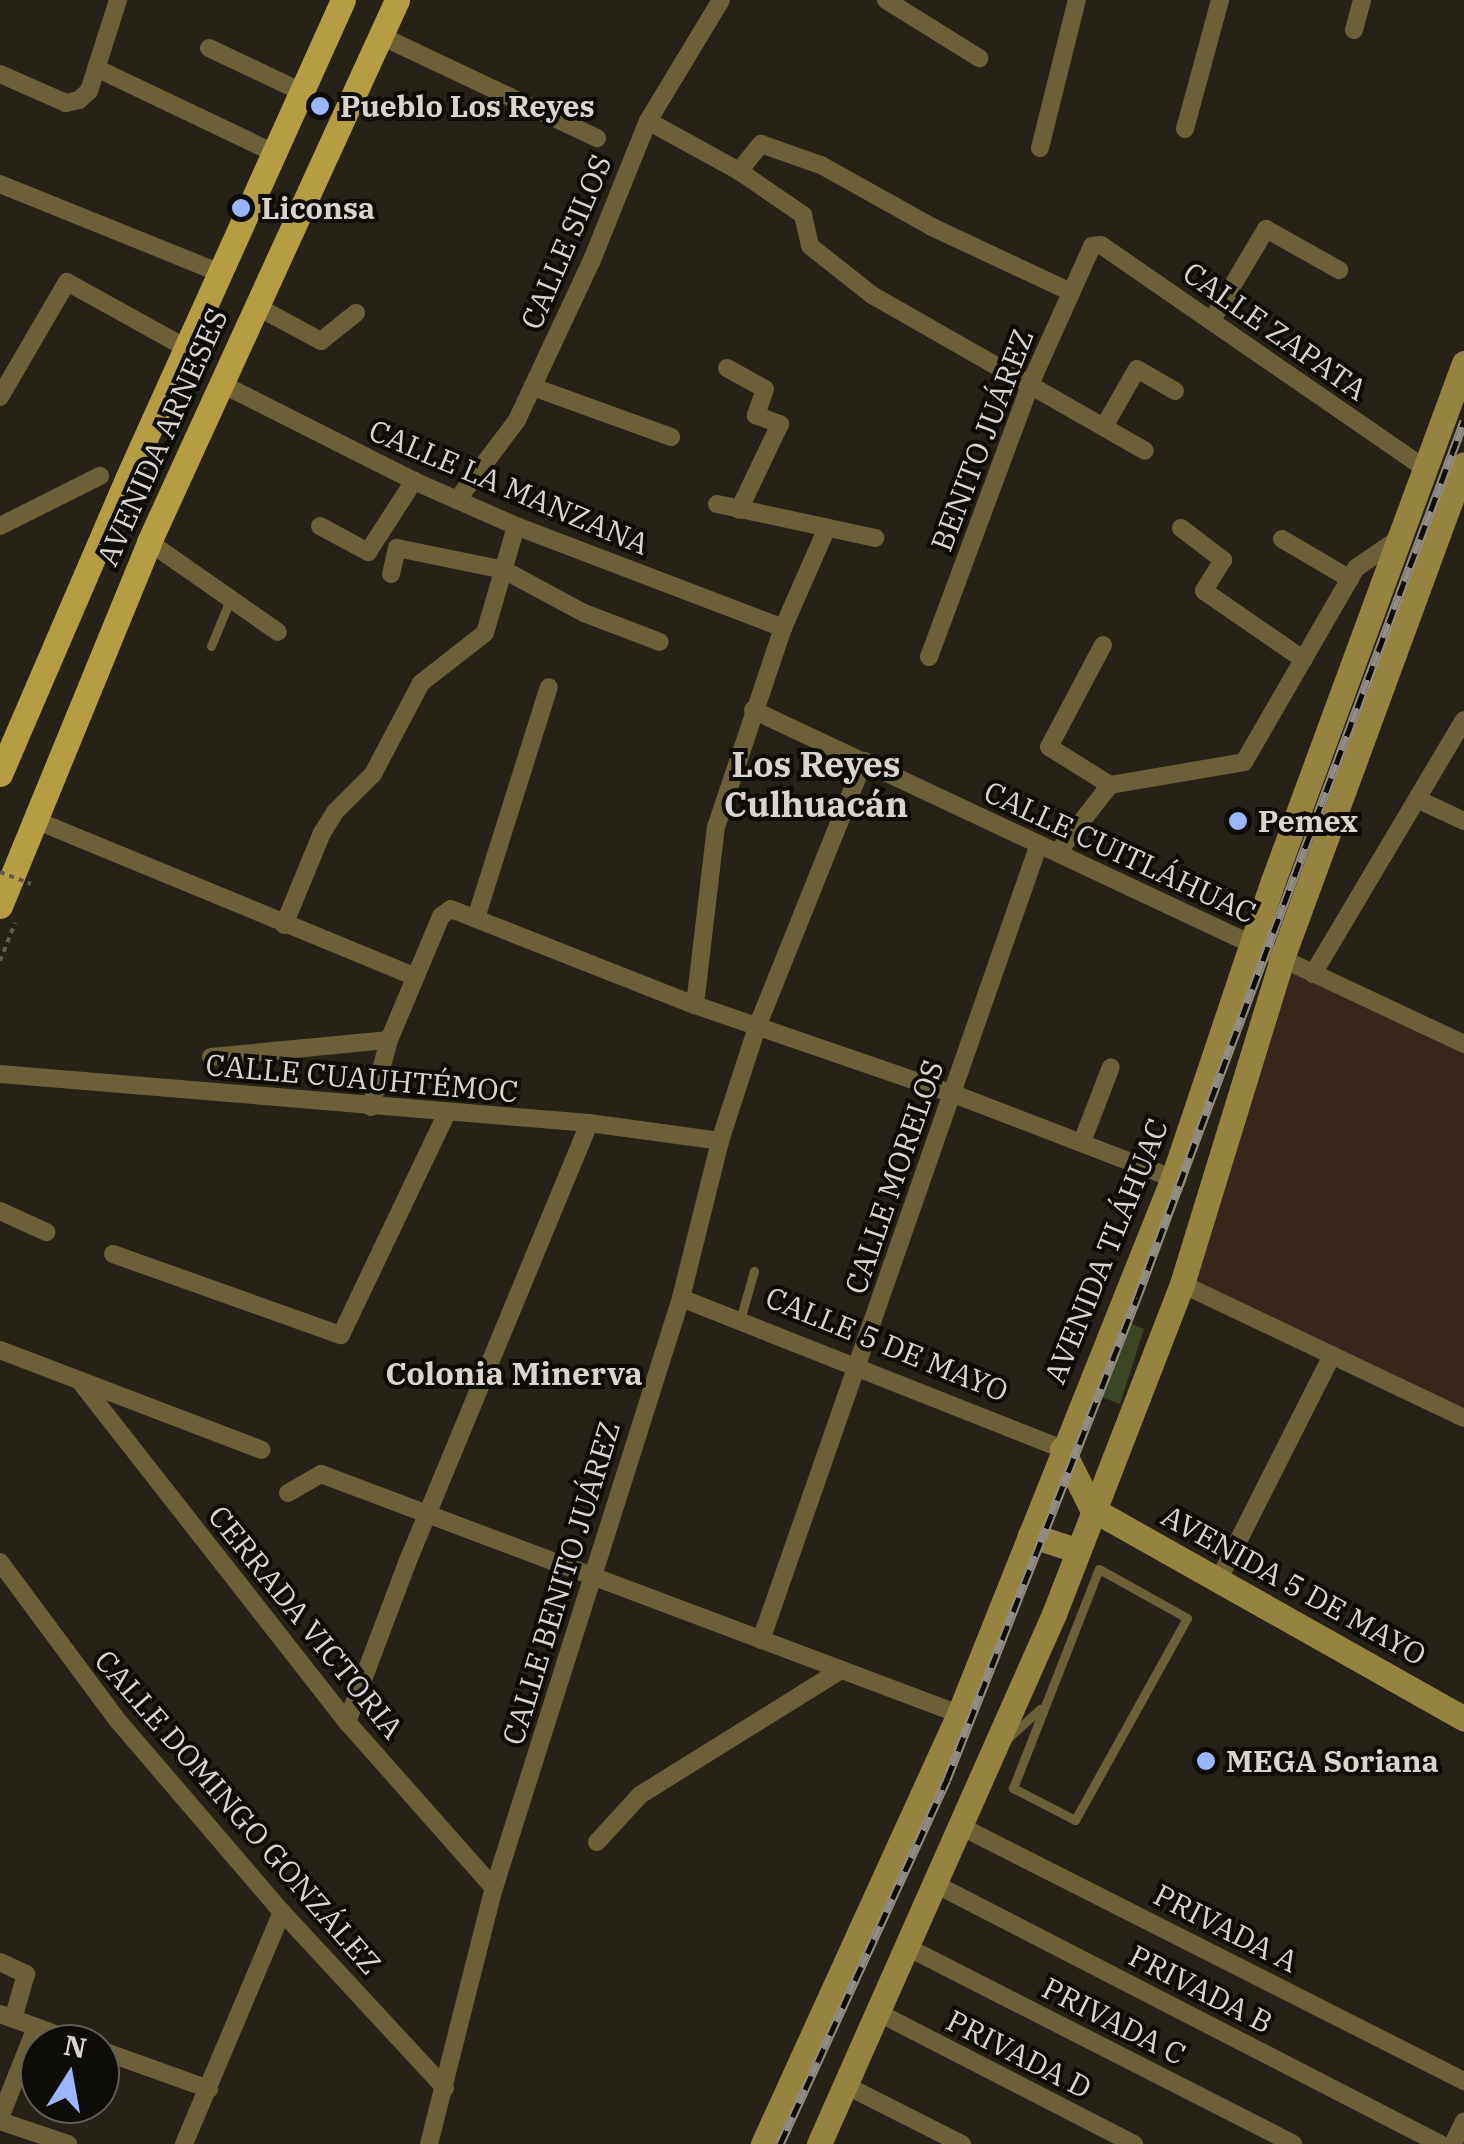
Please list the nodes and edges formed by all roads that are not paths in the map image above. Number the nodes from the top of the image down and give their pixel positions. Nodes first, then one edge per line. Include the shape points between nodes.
1 (118, 0) edge
2 (343, 0) edge
3 (397, 0) edge
4 (720, 0) edge
5 (1078, 0) edge
6 (1220, 0) edge
7 (1362, 0) edge
8 (895, 2) edge
9 (1354, 30) dead end
10 (380, 36) junction
11 (209, 48) dead end
12 (979, 58) dead end
13 (96, 68) junction
14 (0, 74) edge
15 (302, 92) junction
16 (648, 122) junction
17 (1185, 128) dead end
18 (597, 138) dead end
19 (1040, 148) dead end
20 (274, 152) junction
21 (739, 171) junction
22 (0, 184) edge
23 (1092, 246) joint
24 (1339, 270) dead end
25 (220, 273) junction
26 (1071, 292) junction
27 (256, 306) junction
28 (356, 313) dead end
29 (1212, 320) junction
30 (186, 348) junction
31 (1464, 363) edge
32 (727, 368) dead end
33 (1031, 382) junction
34 (220, 383) junction
35 (533, 387) junction
36 (1175, 390) dead end
37 (0, 397) edge
38 (1105, 425) junction
39 (671, 437) dead end
40 (1146, 451) dead end
41 (1424, 468) junction
42 (100, 476) dead end
43 (1461, 479) edge
44 (414, 481) junction
45 (456, 500) junction
46 (717, 504) dead end
47 (739, 510) junction
48 (0, 526) edge
49 (320, 526) dead end
50 (516, 526) junction
51 (827, 528) junction
52 (1181, 528) dead end
53 (1403, 536) junction
54 (874, 538) dead end
55 (1282, 539) dead end
56 (149, 542) junction
57 (504, 570) junction
58 (391, 574) dead end
59 (1350, 578) junction
60 (231, 597) junction
61 (782, 628) junction
62 (278, 632) dead end
63 (660, 642) dead end
64 (1103, 645) dead end
65 (211, 646) dead end
66 (929, 657) dead end
67 (1304, 660) junction
68 (549, 687) dead end
69 (752, 710) junction
70 (1464, 720) edge
71 (1324, 741) junction
72 (1354, 752) junction
73 (864, 762) junction
74 (0, 774) edge
75 (1110, 784) junction
76 (1418, 800) junction
77 (35, 820) junction
78 (1464, 821) edge
79 (1040, 844) junction
80 (1058, 852) junction
81 (0, 906) edge
82 (476, 918) junction
83 (284, 924) junction
84 (1253, 944) junction
85 (1282, 958) junction
86 (1313, 974) junction
87 (415, 978) junction
88 (695, 1005) junction
89 (756, 1027) junction
90 (389, 1040) junction
91 (1464, 1044) edge
92 (210, 1057) dead end
93 (1111, 1067) dead end
94 (0, 1074) edge
95 (950, 1093) junction
96 (370, 1107) junction
97 (448, 1113) junction
98 (590, 1123) junction
99 (720, 1141) junction
100 (1082, 1142) junction
101 (1173, 1178) junction
102 (0, 1211) edge
103 (46, 1232) dead end
104 (113, 1254) dead end
105 (754, 1272) dead end
106 (1182, 1284) junction
107 (681, 1298) junction
108 (740, 1320) junction
109 (0, 1351) edge
110 (1332, 1355) junction
111 (860, 1366) junction
112 (82, 1384) junction
113 (1464, 1418) edge
114 (1062, 1449) junction
115 (262, 1450) dead end
116 (288, 1492) dead end
117 (1092, 1509) junction
118 (427, 1513) junction
119 (1030, 1535) junction
120 (1076, 1550) junction
121 (0, 1562) edge
122 (591, 1576) junction
123 (1220, 1580) junction
124 (1054, 1614) junction
125 (761, 1640) junction
126 (1063, 1660) junction
127 (841, 1670) junction
128 (1044, 1707) junction
129 (959, 1714) junction
130 (1464, 1718) edge
131 (348, 1722) junction
132 (995, 1752) junction
133 (962, 1827) junction
134 (597, 1842) dead end
135 (937, 1885) junction
136 (494, 1888) junction
137 (282, 1912) junction
138 (909, 1948) junction
139 (0, 1962) edge
140 (879, 2013) junction
141 (6, 2017) edge
142 (120, 2057) edge
143 (20, 2068) edge
144 (1464, 2081) edge
145 (847, 2086) junction
146 (444, 2088) junction
147 (209, 2089) junction
148 (0, 2120) edge
149 (68, 2144) edge
150 (184, 2144) edge
151 (429, 2144) edge
152 (763, 2144) edge
153 (819, 2144) edge
154 (962, 2144) edge
155 (1134, 2144) edge
156 (1294, 2144) edge
157 (1440, 2144) edge

1 - 13 street
2 - 15 main road, AVENIDA ARNESES
3 - 10 main road, AVENIDA ARNESES
4 - 16 street, CALLE SILOS
5 - 19 street
6 - 17 street
7 - 9 street
8 - 12 street
10 - 18 street
10 - 27 main road, AVENIDA ARNESES
11 - 15 street
13 - 14 street via 89,91 66,103
13 - 20 street
15 - 20 main road, AVENIDA ARNESES
16 - 21 street
16 - 35 street, CALLE SILOS
20 - 25 main road, AVENIDA ARNESES
21 - 26 street via 761,144 821,164 932,227
21 - 33 street via 803,216 810,246 872,295
22 - 25 street
23 - 26 street, BENITO JUÁREZ
23 - 29 street, CALLE ZAPATA via 1101,245
24 - 29 street via 1266,229
25 - 30 main road, AVENIDA ARNESES
26 - 33 street, BENITO JUÁREZ
27 - 28 street via 322,340
27 - 34 main road, AVENIDA ARNESES
29 - 41 street, CALLE ZAPATA
30 - 37 street via 67,282
30 - 74 main road, AVENIDA ARNESES
31 - 41 main road, AVENIDA TLÁHUAC
32 - 47 street via 766,389 756,416 780,424
33 - 38 street
33 - 66 street, BENITO JUÁREZ
34 - 44 street, CALLE LA MANZANA
34 - 56 main road, AVENIDA ARNESES
35 - 39 street
35 - 45 street, CALLE SILOS via 498,449
36 - 38 street via 1136,369
38 - 40 street
41 - 53 main road, AVENIDA TLÁHUAC
42 - 48 street
43 - 72 main road
44 - 45 street, CALLE LA MANZANA
44 - 49 street via 368,552
45 - 50 street, CALLE LA MANZANA
46 - 47 street
47 - 51 street
50 - 57 street
50 - 61 street, CALLE LA MANZANA
51 - 54 street
51 - 61 street
52 - 67 street via 1223,560 1204,591
53 - 59 street
53 - 71 main road, AVENIDA TLÁHUAC
55 - 59 street
56 - 60 street
56 - 77 main road, AVENIDA ARNESES
57 - 58 street via 397,548
57 - 63 street
57 - 83 street via 484,633 421,683 373,774 322,833
59 - 67 street
60 - 62 street
60 - 65 lane
61 - 69 street
64 - 75 street via 1049,747
67 - 75 street via 1244,762
68 - 82 street
69 - 73 street, CALLE CUITLÁHUAC
69 - 88 street via 716,827
70 - 76 street
71 - 72 main road
71 - 84 main road, AVENIDA TLÁHUAC
72 - 85 main road
73 - 79 street, CALLE CUITLÁHUAC
73 - 89 street, CALLE BENITO JUÁREZ
75 - 80 street
76 - 78 street
76 - 86 street
77 - 81 main road, AVENIDA ARNESES
77 - 83 street
79 - 80 street, CALLE CUITLÁHUAC
79 - 95 street, CALLE MORELOS
80 - 84 street, CALLE CUITLÁHUAC
82 - 87 street via 446,912
82 - 88 street
83 - 87 street
84 - 85 street, CALLE CUITLÁHUAC
84 - 101 main road, AVENIDA TLÁHUAC
85 - 86 street, CALLE CUITLÁHUAC
85 - 106 main road
86 - 91 street, CALLE CUITLÁHUAC
87 - 90 street
88 - 89 street
89 - 95 street
89 - 99 street, CALLE BENITO JUÁREZ
90 - 92 street
90 - 96 street
93 - 100 street
94 - 96 street, CALLE CUAUHTÉMOC
95 - 100 street
95 - 111 street, CALLE MORELOS
96 - 97 street, CALLE CUAUHTÉMOC
97 - 98 street, CALLE CUAUHTÉMOC
97 - 104 street via 341,1335
98 - 99 street, CALLE CUAUHTÉMOC
98 - 118 street
99 - 107 street, CALLE BENITO JUÁREZ
100 - 101 street
101 - 114 main road, AVENIDA TLÁHUAC
102 - 103 street
105 - 108 lane
106 - 110 street
106 - 117 main road
107 - 108 street, CALLE 5 DE MAYO
107 - 122 street, CALLE BENITO JUÁREZ
108 - 111 street, CALLE 5 DE MAYO
109 - 112 street
110 - 113 street
110 - 123 street
111 - 114 street, CALLE 5 DE MAYO
111 - 125 street, CALLE MORELOS
112 - 115 street
112 - 131 street, CERRADA VICTORIA
114 - 117 main road
114 - 119 main road, AVENIDA TLÁHUAC
116 - 118 street via 322,1474
117 - 120 main road
117 - 123 main road, AVENIDA 5 DE MAYO
118 - 122 street
118 - 131 street
119 - 120 main road
119 - 129 main road, AVENIDA TLÁHUAC
120 - 124 main road
121 - 137 street, CALLE DOMINGO GONZÁLEZ via 119,1722
122 - 125 street
122 - 136 street, CALLE BENITO JUÁREZ
123 - 130 main road, AVENIDA 5 DE MAYO
124 - 126 lane
124 - 132 main road
125 - 127 street
126 - 128 lane
126 - 128 lane via 1099,1569 1187,1618 1075,1820 1012,1788
127 - 129 street
127 - 134 street via 640,1795
128 - 132 lane
129 - 152 main road, AVENIDA TLÁHUAC
131 - 136 street, CERRADA VICTORIA
132 - 133 main road
133 - 135 main road
133 - 144 street, PRIVADA A
135 - 138 main road
135 - 157 street, PRIVADA B
136 - 146 street, CALLE BENITO JUÁREZ
137 - 146 street, CALLE DOMINGO GONZÁLEZ
137 - 147 street
138 - 140 main road
138 - 156 street, PRIVADA C
139 - 141 street via 26,1974
140 - 145 main road
140 - 155 street, PRIVADA D
142 - 147 street
143 - 148 street
145 - 153 main road
145 - 154 street
146 - 151 street, CALLE BENITO JUÁREZ
147 - 150 street
148 - 149 street

